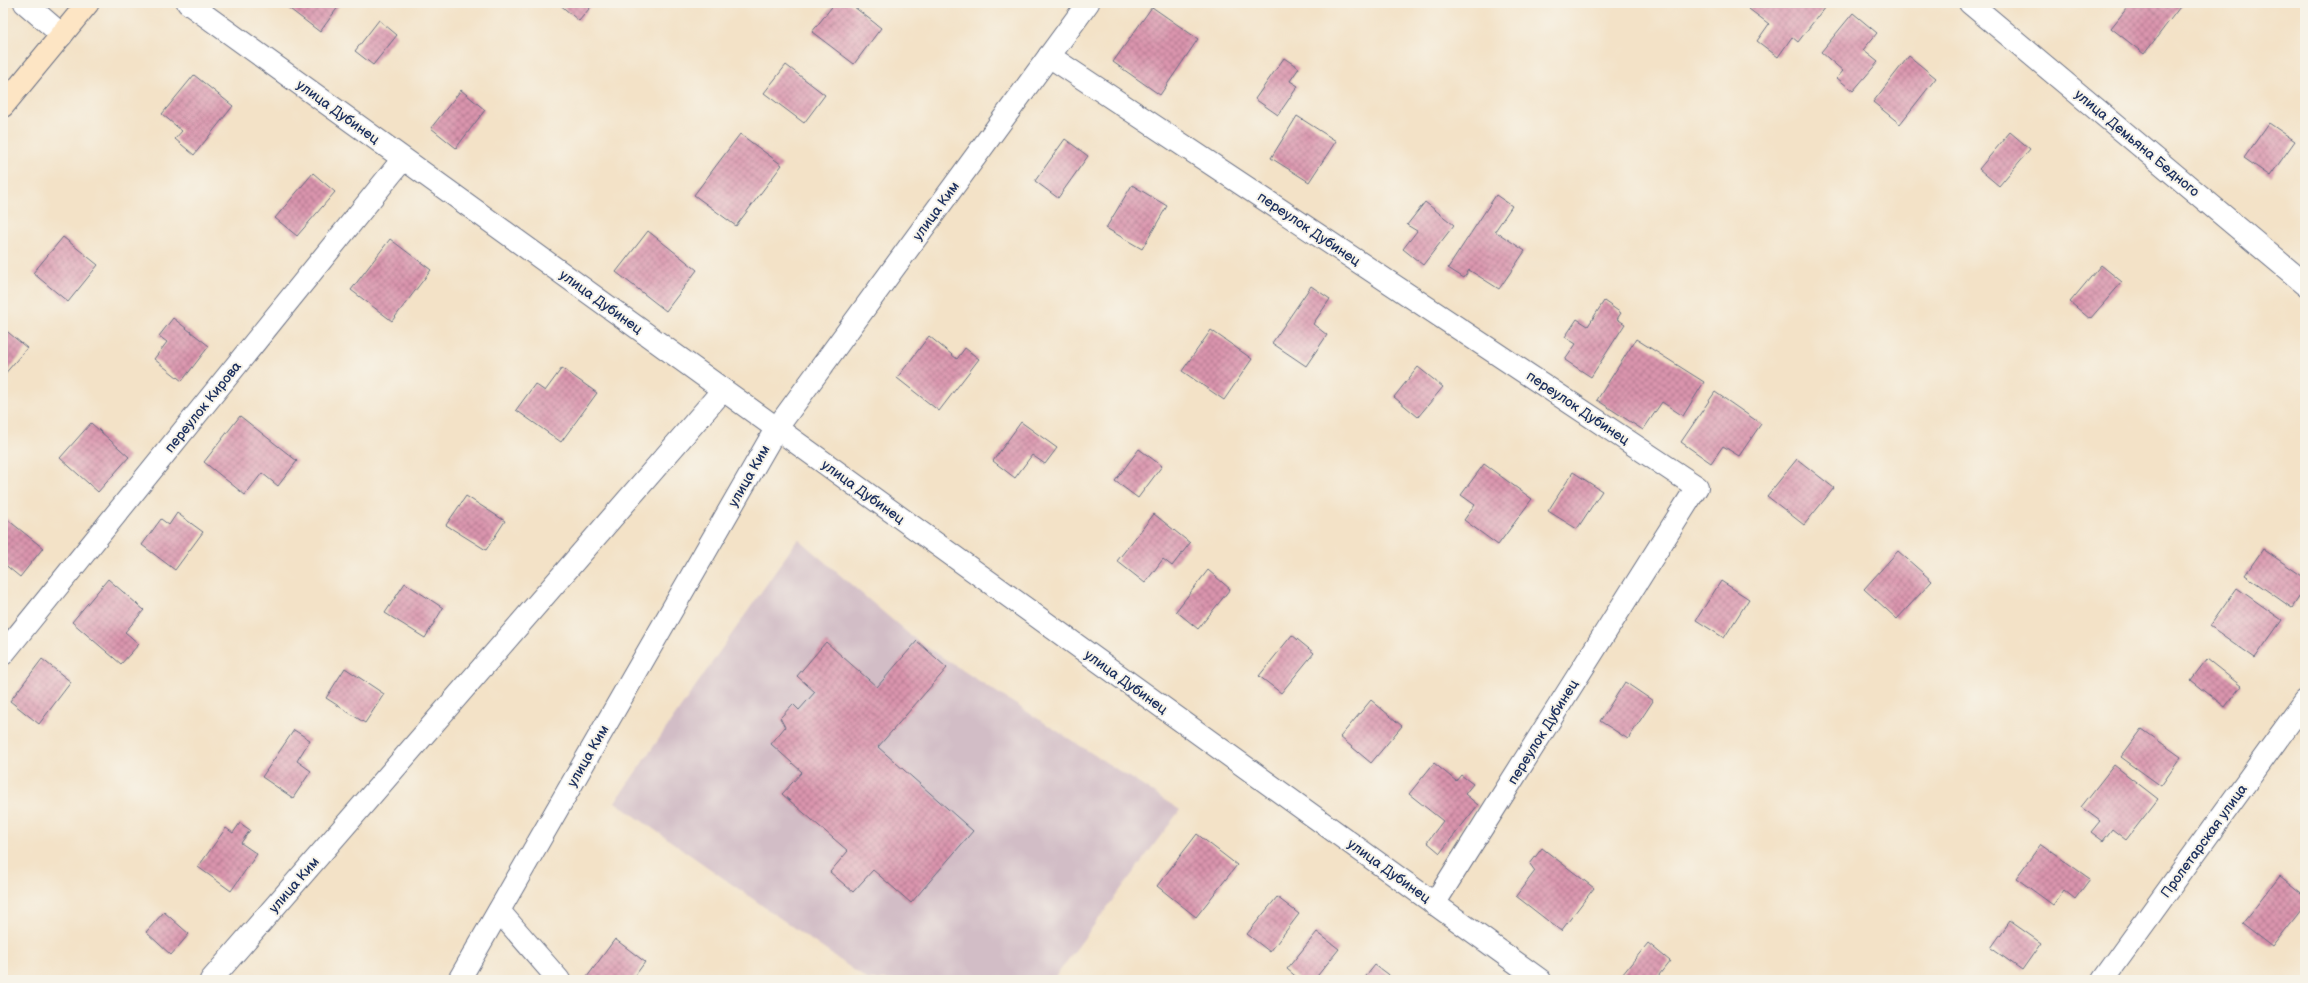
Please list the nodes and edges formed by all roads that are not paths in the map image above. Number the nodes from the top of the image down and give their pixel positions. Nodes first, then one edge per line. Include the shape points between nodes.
1 (26, 3) edge
2 (88, 3) edge
3 (188, 3) edge
4 (1088, 3) edge
5 (1970, 3) edge
6 (62, 35) junction
7 (1049, 56) junction
8 (3, 106) edge
9 (403, 160) junction
10 (2305, 284) edge
11 (723, 390) junction
12 (776, 429) junction
13 (3, 654) edge
14 (2305, 701) edge
15 (1434, 904) junction
16 (498, 911) junction
17 (211, 980) edge
18 (459, 980) edge
19 (558, 980) edge
20 (1540, 980) edge
21 (2103, 980) edge

1 - 6 street
2 - 6 street
3 - 9 street, улица Дубинец
4 - 7 street, улица Ким
5 - 10 street, улица Демьяна Бедного
6 - 8 street
7 - 12 street, улица Ким
7 - 15 street, переулок Дубинец via 1697,487
9 - 11 street, улица Дубинец
9 - 13 street, переулок Кирова
11 - 12 street, улица Дубинец
11 - 17 street, улица Ким
12 - 15 street, улица Дубинец
12 - 16 street, улица Ким
14 - 21 street, Пролетарская улица
15 - 20 street, улица Дубинец
16 - 18 street, улица Ким
16 - 19 street

